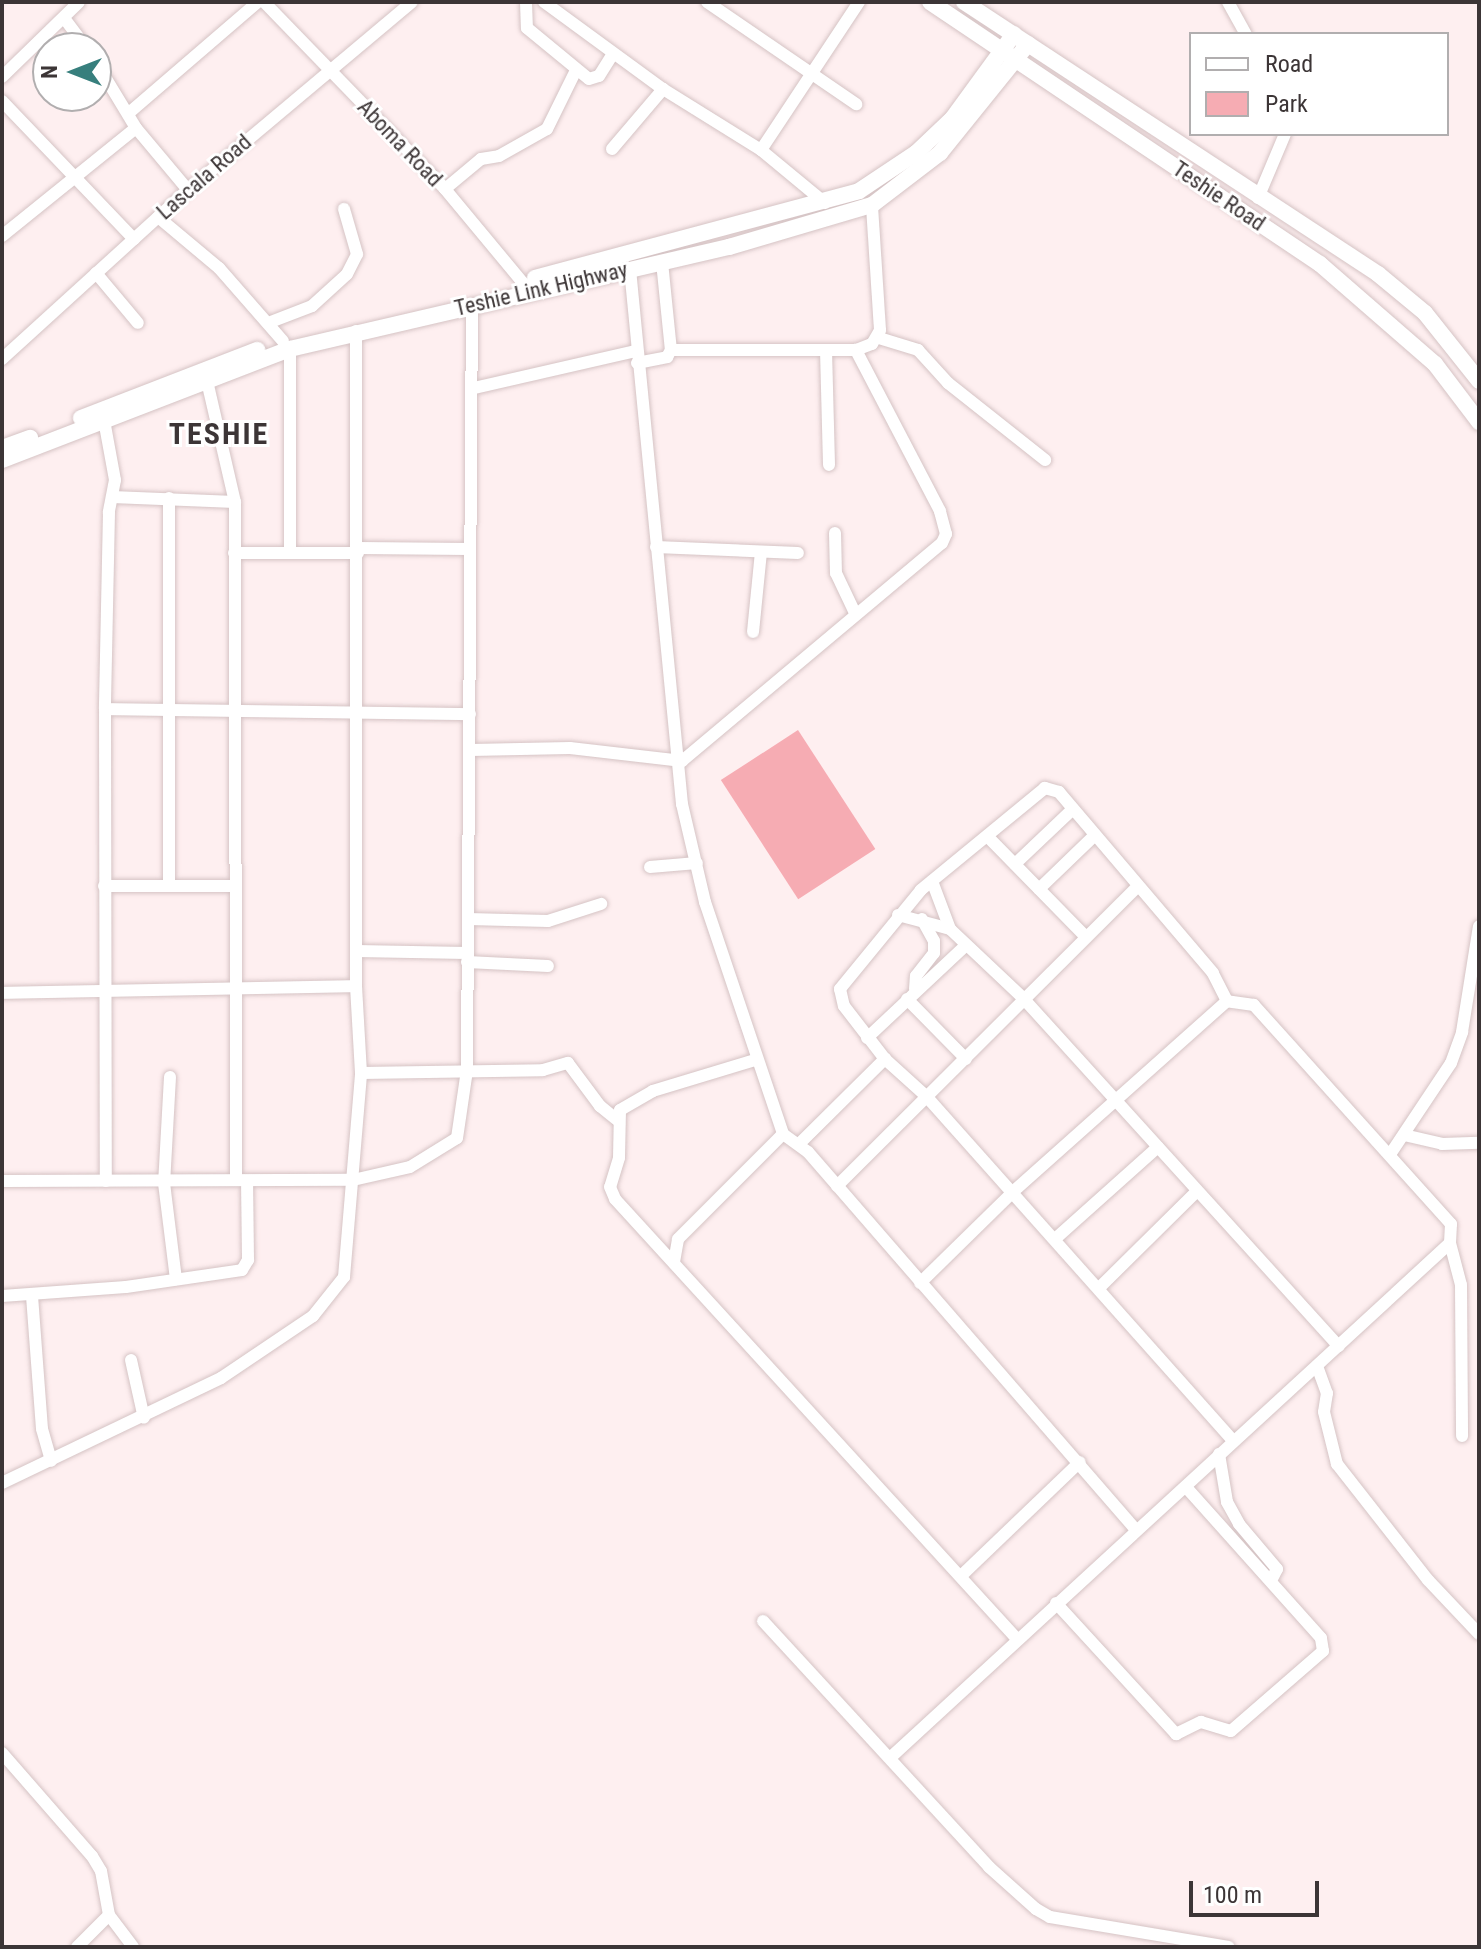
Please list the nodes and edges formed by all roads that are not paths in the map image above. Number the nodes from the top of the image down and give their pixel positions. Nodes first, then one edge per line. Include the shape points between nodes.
1 (79, 2) edge
2 (261, 2) edge
3 (412, 2) edge
4 (526, 2) edge
5 (544, 2) edge
6 (859, 2) edge
7 (930, 2) edge
8 (964, 2) edge
9 (1228, 2) edge
10 (709, 3) edge
11 (64, 18) junction
12 (75, 32) edge
13 (1245, 32) edge
14 (1014, 34) junction
15 (1028, 44) junction
16 (1002, 53) junction
17 (613, 54) junction
18 (1017, 63) junction
19 (329, 70) junction
20 (576, 70) junction
21 (814, 74) junction
22 (2, 77) edge
23 (112, 86) edge
24 (663, 89) junction
25 (2, 101) edge
26 (856, 104) dead end
27 (130, 112) junction
28 (136, 128) junction
29 (1284, 136) edge
30 (612, 149) dead end
31 (761, 150) junction
32 (797, 177) junction
33 (76, 178) junction
34 (445, 189) junction
35 (188, 190) junction
36 (1258, 198) junction
37 (825, 203) junction
38 (872, 205) junction
39 (808, 208) junction
40 (344, 209) dead end
41 (158, 217) junction
42 (2, 236) edge
43 (134, 239) junction
44 (662, 262) junction
45 (630, 269) junction
46 (96, 273) junction
47 (525, 286) junction
48 (472, 304) junction
49 (138, 323) dead end
50 (268, 323) junction
51 (356, 331) junction
52 (879, 338) junction
53 (287, 345) junction
54 (671, 350) junction
55 (826, 350) junction
56 (856, 350) junction
57 (636, 357) junction
58 (2, 359) edge
59 (207, 381) junction
60 (1479, 381) edge
61 (474, 388) junction
62 (104, 420) junction
63 (1479, 422) edge
64 (2, 448) edge
65 (2, 460) edge
66 (1045, 460) dead end
67 (829, 465) dead end
68 (112, 497) junction
69 (169, 498) junction
70 (235, 502) junction
71 (835, 533) dead end
72 (656, 547) junction
73 (469, 549) junction
74 (358, 550) junction
75 (290, 552) junction
76 (761, 552) junction
77 (234, 553) junction
78 (798, 553) dead end
79 (855, 613) junction
80 (753, 632) dead end
81 (105, 709) junction
82 (172, 709) junction
83 (235, 710) junction
84 (470, 714) junction
85 (357, 715) junction
86 (471, 750) junction
87 (682, 761) junction
88 (1073, 809) junction
89 (1095, 835) junction
90 (988, 837) junction
91 (697, 863) junction
92 (1015, 864) junction
93 (650, 867) dead end
94 (932, 881) junction
95 (169, 885) junction
96 (104, 886) junction
97 (235, 886) junction
98 (1137, 887) junction
99 (1039, 889) junction
100 (601, 904) dead end
101 (898, 915) junction
102 (468, 919) junction
103 (922, 919) junction
104 (1479, 926) edge
105 (950, 929) junction
106 (1086, 937) junction
107 (965, 946) junction
108 (356, 951) junction
109 (467, 958) junction
110 (548, 966) dead end
111 (356, 986) junction
112 (239, 988) junction
113 (103, 989) junction
114 (2, 993) edge
115 (911, 994) junction
116 (1023, 998) junction
117 (1227, 1001) junction
118 (867, 1038) junction
119 (885, 1059) junction
120 (966, 1059) junction
121 (755, 1060) junction
122 (467, 1070) junction
123 (361, 1073) junction
124 (170, 1077) dead end
125 (926, 1096) junction
126 (1116, 1101) junction
127 (617, 1120) junction
128 (783, 1134) junction
129 (1404, 1135) junction
130 (800, 1143) junction
131 (1479, 1143) edge
132 (1158, 1147) junction
133 (1391, 1153) junction
134 (353, 1180) junction
135 (2, 1181) edge
136 (106, 1181) junction
137 (242, 1181) junction
138 (164, 1183) junction
139 (837, 1186) junction
140 (1197, 1191) junction
141 (1013, 1192) junction
142 (653, 1239) junction
143 (678, 1239) junction
144 (1055, 1239) junction
145 (1450, 1243) junction
146 (674, 1262) junction
147 (176, 1279) junction
148 (920, 1283) junction
149 (1099, 1288) junction
150 (2, 1296) edge
151 (32, 1296) junction
152 (1339, 1346) junction
153 (131, 1360) dead end
154 (1317, 1366) junction
155 (144, 1418) junction
156 (1462, 1436) dead end
157 (1233, 1441) junction
158 (1219, 1454) junction
159 (51, 1461) junction
160 (1080, 1462) junction
161 (2, 1483) edge
162 (1187, 1488) junction
163 (1136, 1530) junction
164 (962, 1575) junction
165 (1271, 1581) junction
166 (1056, 1603) junction
167 (763, 1621) dead end
168 (1479, 1634) edge
169 (1017, 1639) junction
170 (2, 1753) edge
171 (891, 1757) junction
172 (109, 1915) junction
173 (1171, 1942) edge
174 (77, 1947) edge
175 (133, 1947) edge
176 (1229, 1947) edge

1 - 11 street
2 - 19 street, Aboma Road
2 - 27 street
3 - 19 street, Lascala Road
4 - 20 street via 527,28
5 - 17 street
6 - 21 street
7 - 16 main road, Teshie Road
8 - 14 main road, Teshie Road
9 - 13 street
10 - 21 street
11 - 12 street
11 - 22 street
14 - 15 main road, Teshie Road
14 - 16 main road, Teshie Link Highway
15 - 18 main road, Teshie Link Highway
15 - 36 main road, Teshie Road via 1152,121
16 - 18 main road, Teshie Road
16 - 37 main road, Teshie Link Highway via 952,119 916,153 859,191
17 - 20 street via 595,79
17 - 24 street
18 - 38 main road, Teshie Link Highway via 940,153
18 - 63 main road, Teshie Road via 1320,264 1435,364
19 - 34 street, Aboma Road
19 - 35 street, Lascala Road
20 - 34 street via 547,129 499,156 481,159
21 - 26 street
21 - 31 street
23 - 27 street
24 - 30 street
24 - 31 street
25 - 33 street
27 - 28 street
28 - 33 street
28 - 35 street
29 - 36 street
31 - 32 street
32 - 37 street
32 - 39 street
33 - 42 street
33 - 43 street
34 - 47 street, Aboma Road
35 - 41 street, Lascala Road
36 - 60 main road, Teshie Road via 1401,291
37 - 39 main road, Teshie Link Highway
38 - 44 main road, Teshie Link Highway
38 - 52 street
39 - 47 main road, Teshie Link Highway
40 - 50 street via 357,254 347,274 312,306
41 - 43 street, Lascala Road
41 - 50 street via 219,268
43 - 46 street, Lascala Road
44 - 45 main road, Teshie Link Highway
44 - 54 street
45 - 47 main road, Teshie Link Highway
45 - 57 street
46 - 49 street
46 - 58 street, Lascala Road
47 - 48 main road, Teshie Link Highway
47 - 53 main road, Teshie Link Highway
48 - 51 main road, Teshie Link Highway
48 - 61 street
50 - 53 street
51 - 53 main road, Teshie Link Highway
51 - 74 street
52 - 56 street
52 - 66 street via 918,350 948,383
53 - 59 main road, Teshie Link Highway
53 - 64 main road, Teshie Link Highway
53 - 75 street
54 - 55 street
54 - 57 street via 667,357
55 - 56 street
55 - 67 street
56 - 79 street via 940,511 946,534 942,543
57 - 61 street
57 - 72 street
59 - 62 main road, Teshie Link Highway
59 - 70 street
61 - 73 street
62 - 65 main road, Teshie Link Highway
62 - 68 street via 115,480
68 - 69 street
68 - 81 street
69 - 70 street
69 - 82 street
70 - 77 street
71 - 79 street via 836,573
72 - 76 street
72 - 87 street
73 - 74 street
73 - 84 street
74 - 75 street
74 - 85 street
75 - 77 street
76 - 78 street
76 - 80 street
77 - 83 street
79 - 87 street
81 - 82 street
81 - 96 street
82 - 83 street
82 - 95 street
83 - 85 street
83 - 97 street
84 - 85 street
84 - 86 street
85 - 108 street
86 - 87 street via 570,748
86 - 102 street
87 - 91 street via 682,804
88 - 89 street
88 - 90 street via 1059,792 1045,788
88 - 92 street
89 - 98 street
89 - 99 street
90 - 92 street
90 - 94 street
91 - 93 street
91 - 121 street
92 - 99 street
94 - 101 street
94 - 105 street
95 - 96 street
95 - 97 street
96 - 113 street
97 - 112 street
98 - 106 street
98 - 117 street via 1213,973
99 - 106 street
100 - 102 street via 548,921
101 - 103 street
101 - 118 street via 840,989 844,1006
102 - 109 street
103 - 105 street
103 - 115 street via 934,953 916,976
104 - 129 street via 1462,1032 1439,1085
105 - 107 street
106 - 116 street
107 - 115 street
107 - 116 street
108 - 109 street
108 - 111 street
109 - 110 street
109 - 122 street
111 - 112 street
111 - 123 street
112 - 113 street
112 - 137 street
113 - 114 street
113 - 136 street
115 - 118 street
115 - 120 street
116 - 120 street
116 - 126 street
117 - 126 street
117 - 133 street via 1254,1005
118 - 119 street
119 - 125 street
119 - 130 street
120 - 125 street
121 - 127 street via 653,1091 629,1103
121 - 128 street
122 - 123 street
122 - 127 street via 543,1070 568,1063
122 - 134 street via 457,1138 410,1167
123 - 134 street
124 - 138 street
125 - 139 street
125 - 141 street
126 - 132 street
126 - 141 street
127 - 142 street via 619,1158 610,1187
128 - 130 street
128 - 143 street
129 - 131 street via 1442,1144
129 - 133 street
130 - 139 street
132 - 140 street
132 - 144 street
133 - 145 street via 1451,1224
134 - 137 street
134 - 155 street via 344,1277 337,1293 258,1355
135 - 136 street
136 - 138 street
137 - 138 street
137 - 147 street via 247,1267
138 - 147 street
139 - 148 street
140 - 149 street
140 - 152 street
141 - 144 street
141 - 148 street
142 - 143 street
142 - 146 street
143 - 146 street
144 - 149 street
145 - 152 street
145 - 156 street via 1461,1285
146 - 164 street
147 - 151 street
148 - 160 street
149 - 157 street
150 - 151 street
151 - 159 street via 42,1429
152 - 154 street
153 - 155 street
154 - 157 street
154 - 168 street via 1327,1393 1324,1412 1337,1464
155 - 159 street
157 - 158 street
158 - 162 street
158 - 165 street via 1227,1502 1277,1569
159 - 161 street
160 - 163 street
160 - 164 street
162 - 163 street
162 - 165 street
163 - 166 street
164 - 169 street
165 - 166 street via 1321,1638 1323,1651 1231,1731 1201,1722 1176,1734
166 - 169 street
167 - 171 street
169 - 171 street
170 - 172 street via 92,1856 101,1871
171 - 173 street via 989,1867 1036,1909 1050,1917
172 - 174 street
172 - 175 street
173 - 176 street

